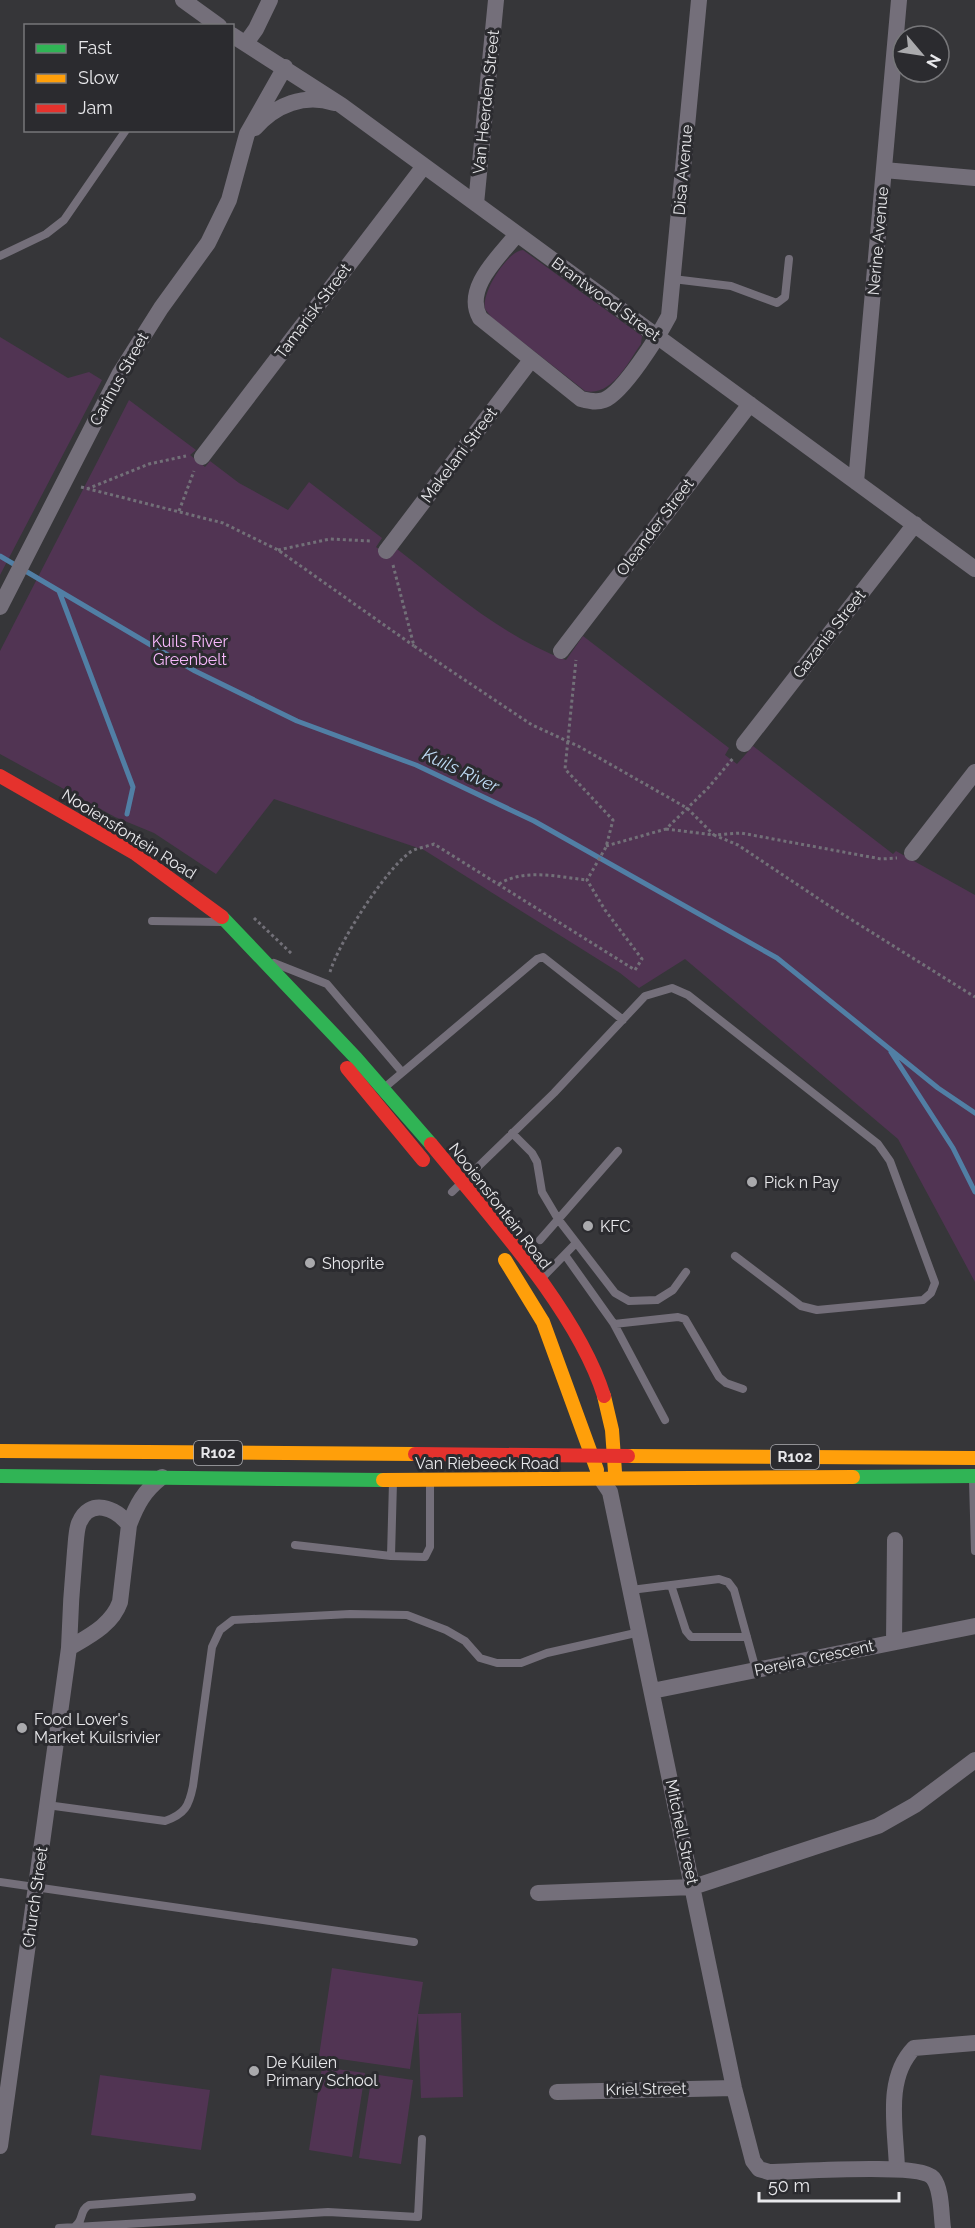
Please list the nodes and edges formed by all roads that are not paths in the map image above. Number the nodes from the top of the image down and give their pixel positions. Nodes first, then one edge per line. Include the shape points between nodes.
1 (183, 0) edge
2 (270, 0) edge
3 (496, 0) edge
4 (699, 0) edge
5 (899, 0) edge
6 (208, 22) edge
7 (239, 39) edge
8 (285, 68) junction
9 (341, 105) junction
10 (125, 132) edge
11 (242, 155) junction
12 (424, 166) junction
13 (884, 170) junction
14 (975, 178) edge
15 (476, 204) junction
16 (517, 234) junction
17 (0, 256) edge
18 (789, 259) dead end
19 (673, 279) junction
20 (658, 337) junction
21 (531, 360) junction
22 (750, 404) junction
23 (202, 457) road end
24 (856, 482) junction
25 (915, 524) junction
26 (386, 551) road end
27 (975, 568) edge
28 (0, 607) edge
29 (565, 645) road end
30 (744, 744) road end
31 (975, 772) edge
32 (0, 776) edge
33 (912, 853) road end
34 (152, 921) dead end
35 (228, 922) junction
36 (264, 959) junction
37 (307, 1008) junction
38 (623, 1020) junction
39 (402, 1072) junction
40 (384, 1088) junction
41 (512, 1133) junction
42 (618, 1151) dead end
43 (450, 1187) junction
44 (471, 1215) dead end
45 (558, 1219) junction
46 (485, 1232) dead end
47 (540, 1240) dead end
48 (575, 1244) junction
49 (499, 1250) dead end
50 (565, 1255) junction
51 (735, 1256) dead end
52 (686, 1272) dead end
53 (539, 1282) junction
54 (614, 1324) junction
55 (742, 1389) dead end
56 (665, 1420) dead end
57 (0, 1451) edge
58 (590, 1455) junction
59 (616, 1455) junction
60 (975, 1458) edge
61 (0, 1476) edge
62 (974, 1476) edge
63 (162, 1477) junction
64 (393, 1480) junction
65 (430, 1480) junction
66 (609, 1484) junction
67 (129, 1525) junction
68 (895, 1540) dead end
69 (295, 1545) dead end
70 (975, 1551) edge
71 (392, 1556) junction
72 (671, 1585) junction
73 (631, 1590) junction
74 (975, 1626) edge
75 (640, 1632) junction
76 (747, 1637) junction
77 (894, 1642) junction
78 (69, 1648) junction
79 (756, 1670) junction
80 (652, 1691) junction
81 (975, 1760) edge
82 (47, 1805) junction
83 (0, 1882) edge
84 (36, 1887) junction
85 (693, 1887) junction
86 (538, 1893) dead end
87 (414, 1942) dead end
88 (975, 2043) edge
89 (735, 2088) junction
90 (557, 2092) dead end
91 (422, 2139) dead end
92 (0, 2146) edge
93 (897, 2169) junction
94 (192, 2197) dead end
95 (73, 2227) edge
96 (59, 2228) edge
97 (943, 2228) edge

1 - 6 street
2 - 7 street via 256,29
3 - 15 street, Van Heerden Street
4 - 19 street, Disa Avenue
5 - 13 street, Nerine Avenue
7 - 8 street, Brantwood Street
8 - 9 street, Brantwood Street
8 - 11 street, Carinus Street via 254,119
9 - 11 street, Carinus Street via 305,100 282,107 257,126
9 - 12 street, Brantwood Street
10 - 17 lane via 64,220 46,234
11 - 28 street, Carinus Street via 229,200 208,243 140,339
12 - 15 street, Brantwood Street
12 - 23 street, Tamarisk Street
13 - 14 street
13 - 24 street, Nerine Avenue
15 - 16 street, Brantwood Street
16 - 20 street, Brantwood Street
16 - 21 street via 480,282 475,307 484,322
18 - 19 lane via 784,297 777,303 731,286
19 - 20 street, Disa Avenue via 669,316
20 - 21 street via 617,390 596,401 581,399
20 - 22 street, Brantwood Street
21 - 26 street, Makelani Street
22 - 24 street, Brantwood Street
22 - 29 street, Oleander Street
24 - 25 street, Brantwood Street
25 - 27 street, Brantwood Street
25 - 30 street, Gazania Street
31 - 33 street
32 - 35 main road, Nooiensfontein Road via 146,860
34 - 35 lane
35 - 36 main road, Nooiensfontein Road
36 - 37 main road, Nooiensfontein Road
36 - 39 lane via 327,984
37 - 40 main road, Nooiensfontein Road
37 - 43 main road, Nooiensfontein Road via 336,1054
38 - 39 lane via 543,957
38 - 41 lane
38 - 51 lane via 645,996 657,991 672,988 688,995 878,1144 890,1161 935,1282 923,1300 817,1310 801,1306
39 - 40 lane
40 - 43 main road, Nooiensfontein Road
41 - 43 lane
41 - 45 lane via 537,1162 542,1192
42 - 45 lane
43 - 53 main road, Nooiensfontein Road
44 - 46 main road, Nooiensfontein Road
45 - 47 lane
45 - 48 lane
48 - 50 lane
48 - 52 lane via 615,1293 629,1301 666,1296
49 - 58 main road, Nooiensfontein Road via 543,1322
50 - 53 lane
50 - 54 lane
53 - 59 main road, Nooiensfontein Road via 592,1366 608,1407
54 - 55 lane via 686,1319 720,1377
54 - 56 lane
57 - 58 main road, Van Riebeeck Road / R102
58 - 59 main road, Van Riebeeck Road / R102
58 - 66 main road, Nooiensfontein Road
59 - 60 main road, Van Riebeeck Road / R102
59 - 66 main road, Nooiensfontein Road
61 - 63 main road, Van Riebeeck Road / R102
62 - 66 main road, Van Riebeeck Road / R102
62 - 70 lane
63 - 64 main road, Van Riebeeck Road / R102
63 - 67 street via 141,1498
64 - 65 main road, Van Riebeeck Road / R102
64 - 71 lane
65 - 66 main road, Van Riebeeck Road / R102
65 - 71 lane via 429,1553 425,1557
66 - 73 street, Mitchell Street
67 - 78 street via 116,1614
67 - 78 street, Church Street via 110,1508 98,1507 89,1510 78,1525
68 - 77 street
69 - 71 lane
72 - 73 lane
72 - 76 lane via 691,1637
72 - 76 lane via 719,1579 728,1582 734,1590
73 - 75 street, Mitchell Street
74 - 77 street, Pereira Crescent
75 - 80 street, Mitchell Street
75 - 82 lane via 547,1653 521,1663 497,1663 480,1658 465,1641 446,1630 407,1615 232,1620 220,1630 212,1647 194,1786 190,1803 181,1816 165,1821
76 - 79 lane
77 - 79 street, Pereira Crescent
78 - 82 street, Church Street
79 - 80 street, Pereira Crescent
80 - 85 street, Mitchell Street
81 - 85 street via 915,1805 878,1826
82 - 84 street, Church Street
83 - 84 lane
84 - 87 lane
84 - 92 street, Church Street
85 - 86 street
85 - 89 street, Mitchell Street
88 - 93 street via 914,2048 902,2060 894,2090
89 - 90 street, Kriel Street
89 - 93 street, Mitchell Street via 753,2161 759,2169
91 - 95 lane via 418,2217 328,2212
93 - 97 street via 923,2171 932,2176
94 - 95 lane via 89,2205
95 - 96 lane

